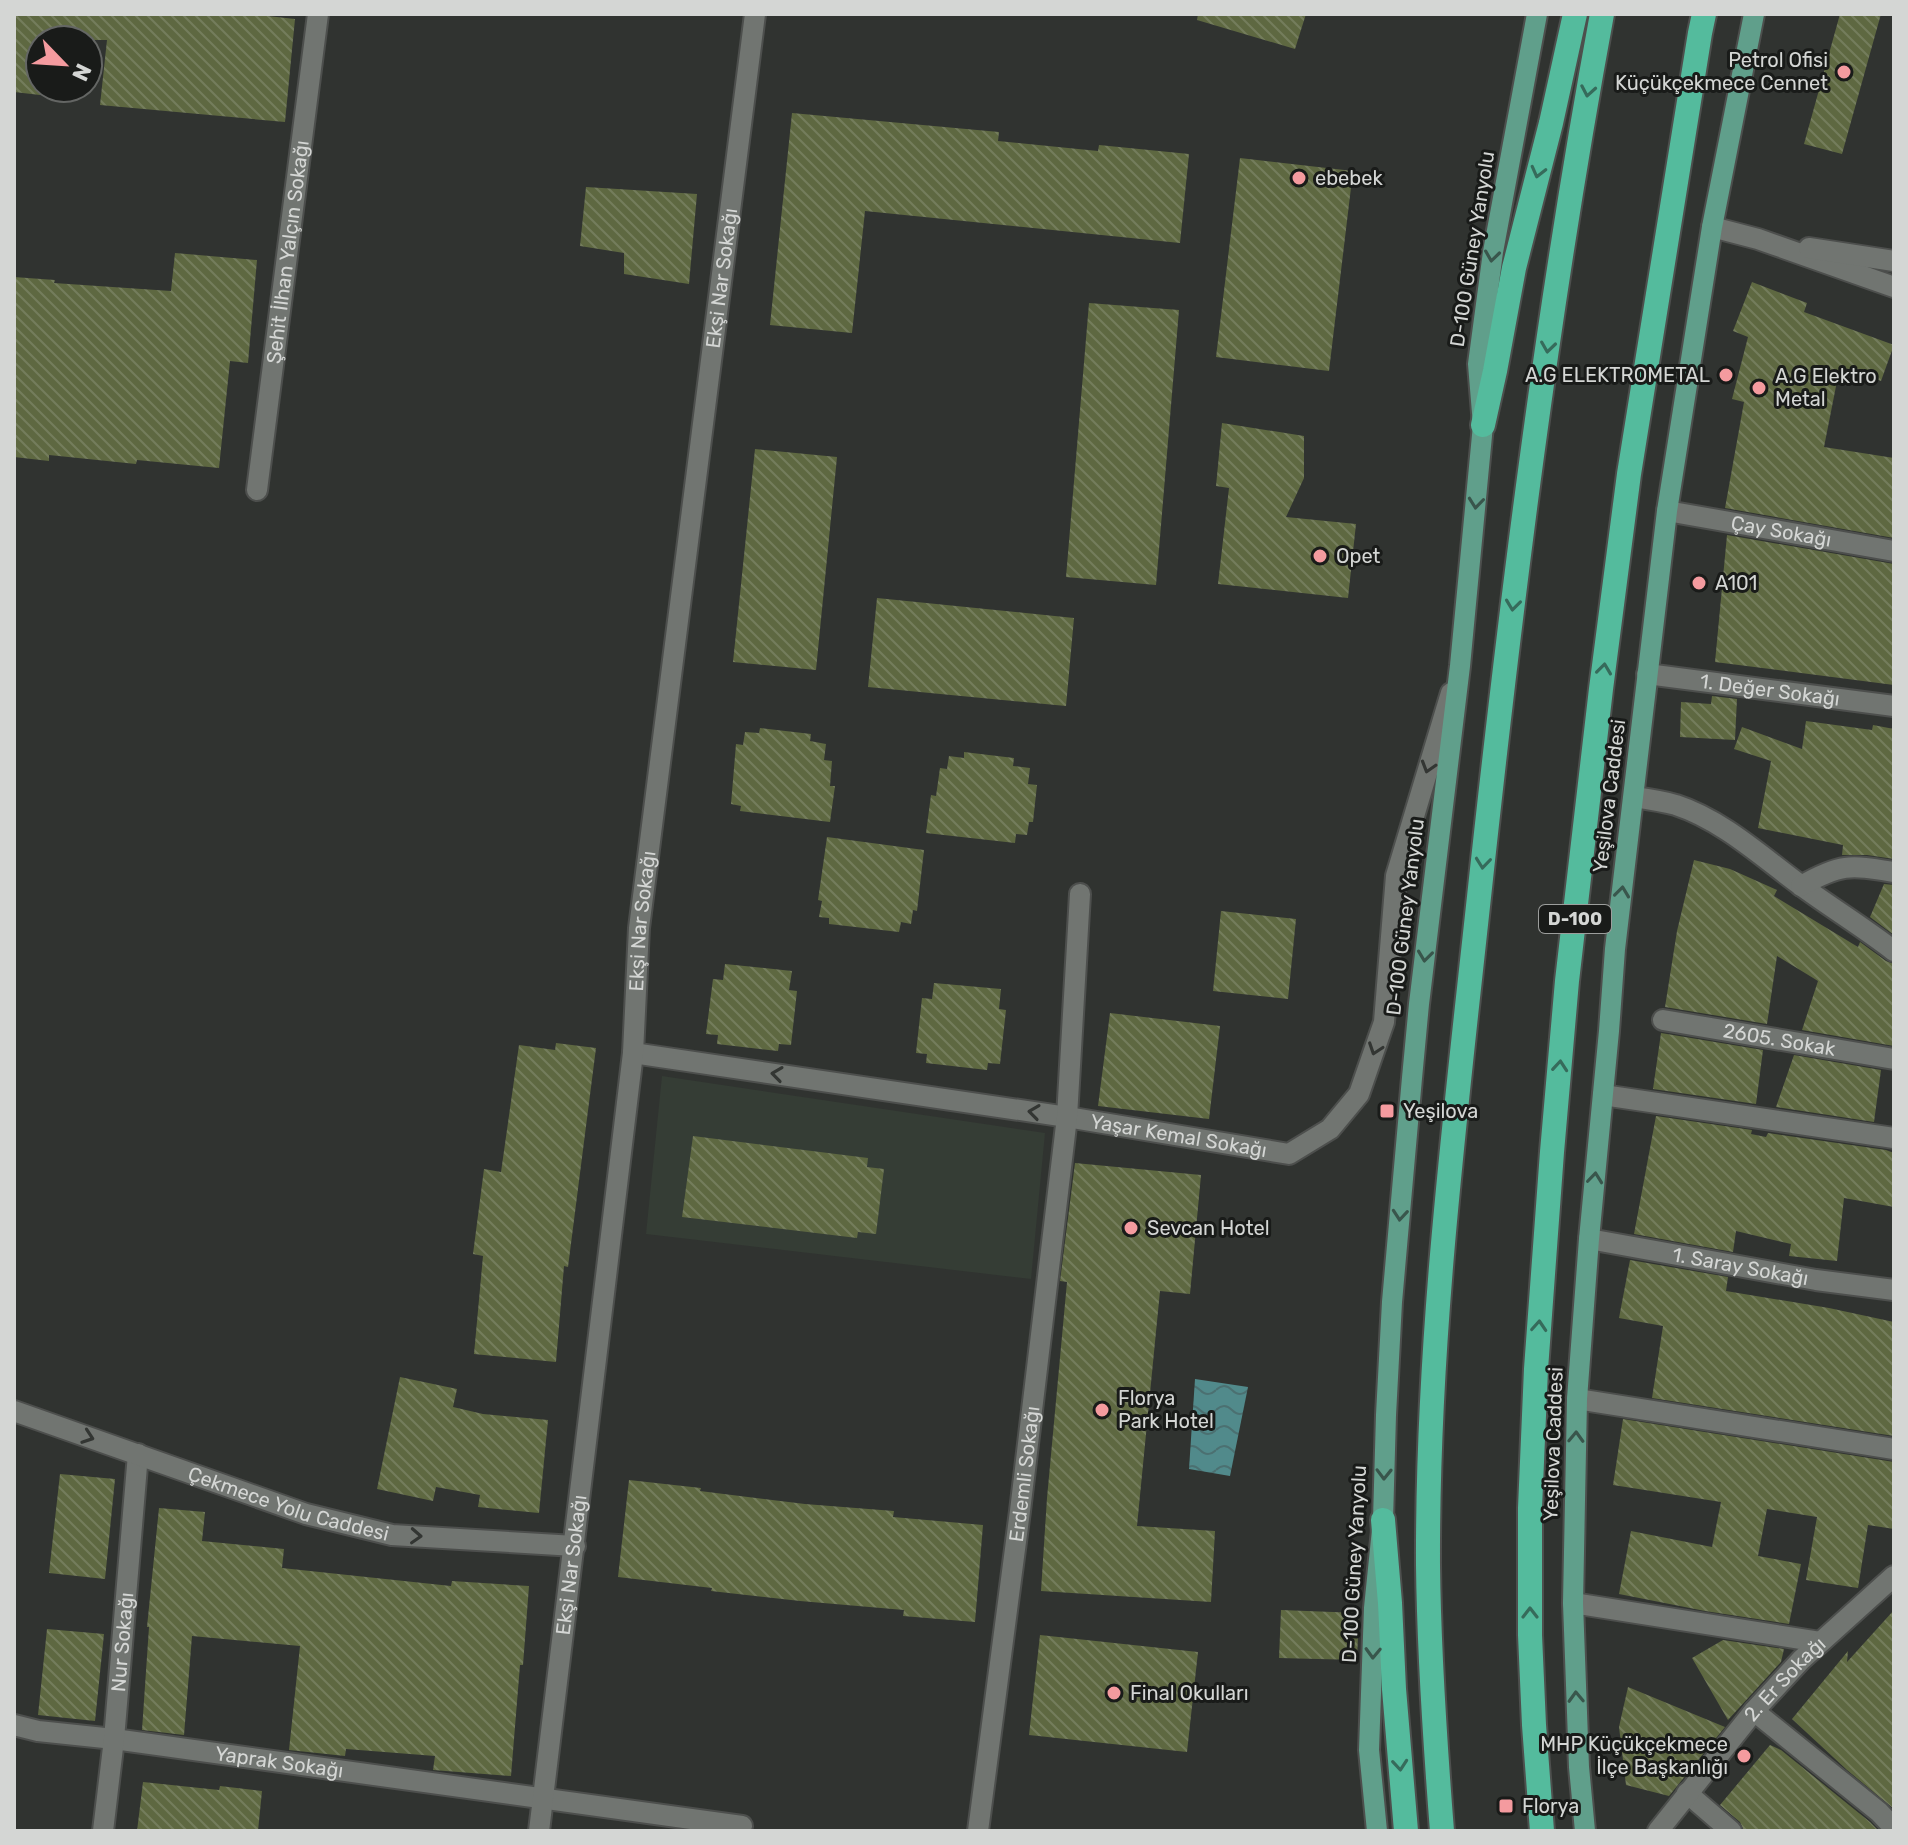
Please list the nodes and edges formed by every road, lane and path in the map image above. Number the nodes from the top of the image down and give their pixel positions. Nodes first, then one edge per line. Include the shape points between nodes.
1 (318, 14) edge
2 (755, 14) edge
3 (1537, 14) edge
4 (1575, 14) edge
5 (1602, 14) edge
6 (1704, 14) edge
7 (1754, 14) edge
8 (1712, 227) junction
9 (1758, 239) junction
10 (1894, 261) edge
11 (1894, 287) edge
12 (1483, 425) junction
13 (257, 490) dead end
14 (1667, 511) junction
15 (1894, 551) edge
16 (1460, 666) junction
17 (1647, 674) junction
18 (1894, 706) edge
19 (1634, 797) junction
20 (1894, 872) edge
21 (1801, 886) junction
22 (1080, 894) dead end
23 (1894, 951) edge
24 (1663, 1020) dead end
25 (633, 1053) junction
26 (1894, 1059) edge
27 (1603, 1095) junction
28 (1067, 1117) junction
29 (1894, 1138) edge
30 (1589, 1239) junction
31 (1894, 1290) edge
32 (1577, 1399) junction
33 (14, 1411) edge
34 (1894, 1449) edge
35 (138, 1454) junction
36 (1383, 1520) junction
37 (575, 1546) junction
38 (1894, 1576) edge
39 (1573, 1603) junction
40 (1820, 1642) junction
41 (1754, 1711) junction
42 (14, 1725) edge
43 (114, 1739) junction
44 (1687, 1793) junction
45 (543, 1798) junction
46 (742, 1826) dead end
47 (1894, 1828) edge
48 (103, 1831) edge
49 (539, 1831) edge
50 (978, 1831) edge
51 (1377, 1831) edge
52 (1406, 1831) edge
53 (1442, 1831) edge
54 (1542, 1831) edge
55 (1585, 1831) edge
56 (1658, 1831) edge
57 (1731, 1831) edge

1 - 13 street, Şehit İlhan Yalçın Sokağı
2 - 25 street, Ekşi Nar Sokağı via 639,928
3 -> 12 main road, D-100 Güney Yanyolu via 1478,364
4 -> 12 highway via 1514,268
5 -> 53 highway via 1529,480 1444,1224 1428,1564
54 -> 6 highway, D-100 via 1530,1635 1530,1508 1566,997 1629,474
7 - 8 main road, Yeşilova Caddesi
8 - 9 street
8 - 14 main road, Yeşilova Caddesi
9 - 10 street
9 - 11 street
12 -> 16 main road, D-100 Güney Yanyolu
14 - 15 street, Çay Sokağı
14 - 17 main road, Yeşilova Caddesi
16 -> 28 street, Yaşar Kemal Sokağı via 1396,876 1384,1022 1359,1094 1330,1129 1289,1154
16 -> 36 main road, D-100 Güney Yanyolu via 1410,1093 1392,1302
17 - 18 street, 1. Değer Sokağı
17 - 19 main road, Yeşilova Caddesi
19 - 21 street via 1679,806 1713,822
27 -> 19 main road, Yeşilova Caddesi
20 - 21 street via 1839,868
21 - 23 street
22 - 28 street, Erdemli Sokağı
24 - 26 street, 2605. Sokak
28 -> 25 street, Yaşar Kemal Sokağı
25 - 37 street, Ekşi Nar Sokağı
27 - 29 street
30 -> 27 main road, Yeşilova Caddesi
28 - 50 street, Erdemli Sokağı
30 - 31 street, 1. Saray Sokağı
30 - 32 main road, Yeşilova Caddesi
32 - 34 street
39 -> 32 main road, Yeşilova Caddesi
33 -> 35 street, Çekmece Yolu Caddesi
35 -> 37 street, Çekmece Yolu Caddesi via 306,1514 392,1535
35 - 43 street, Nur Sokağı
36 -> 51 main road, D-100 Güney Yanyolu via 1369,1750
36 -> 52 highway
37 - 45 street, Ekşi Nar Sokağı
38 - 40 street, 2. Er Sokağı
39 - 40 street
55 -> 39 main road, Yeşilova Caddesi
40 - 41 street, 2. Er Sokağı
41 - 44 street, 2. Er Sokağı
41 - 47 street
42 - 43 street, Yaprak Sokağı
43 - 45 street, Yaprak Sokağı
43 - 48 street, Nur Sokağı
44 - 56 street, 2. Er Sokağı
44 - 57 street
45 - 46 street, Yaprak Sokağı
45 - 49 street, Ekşi Nar Sokağı

